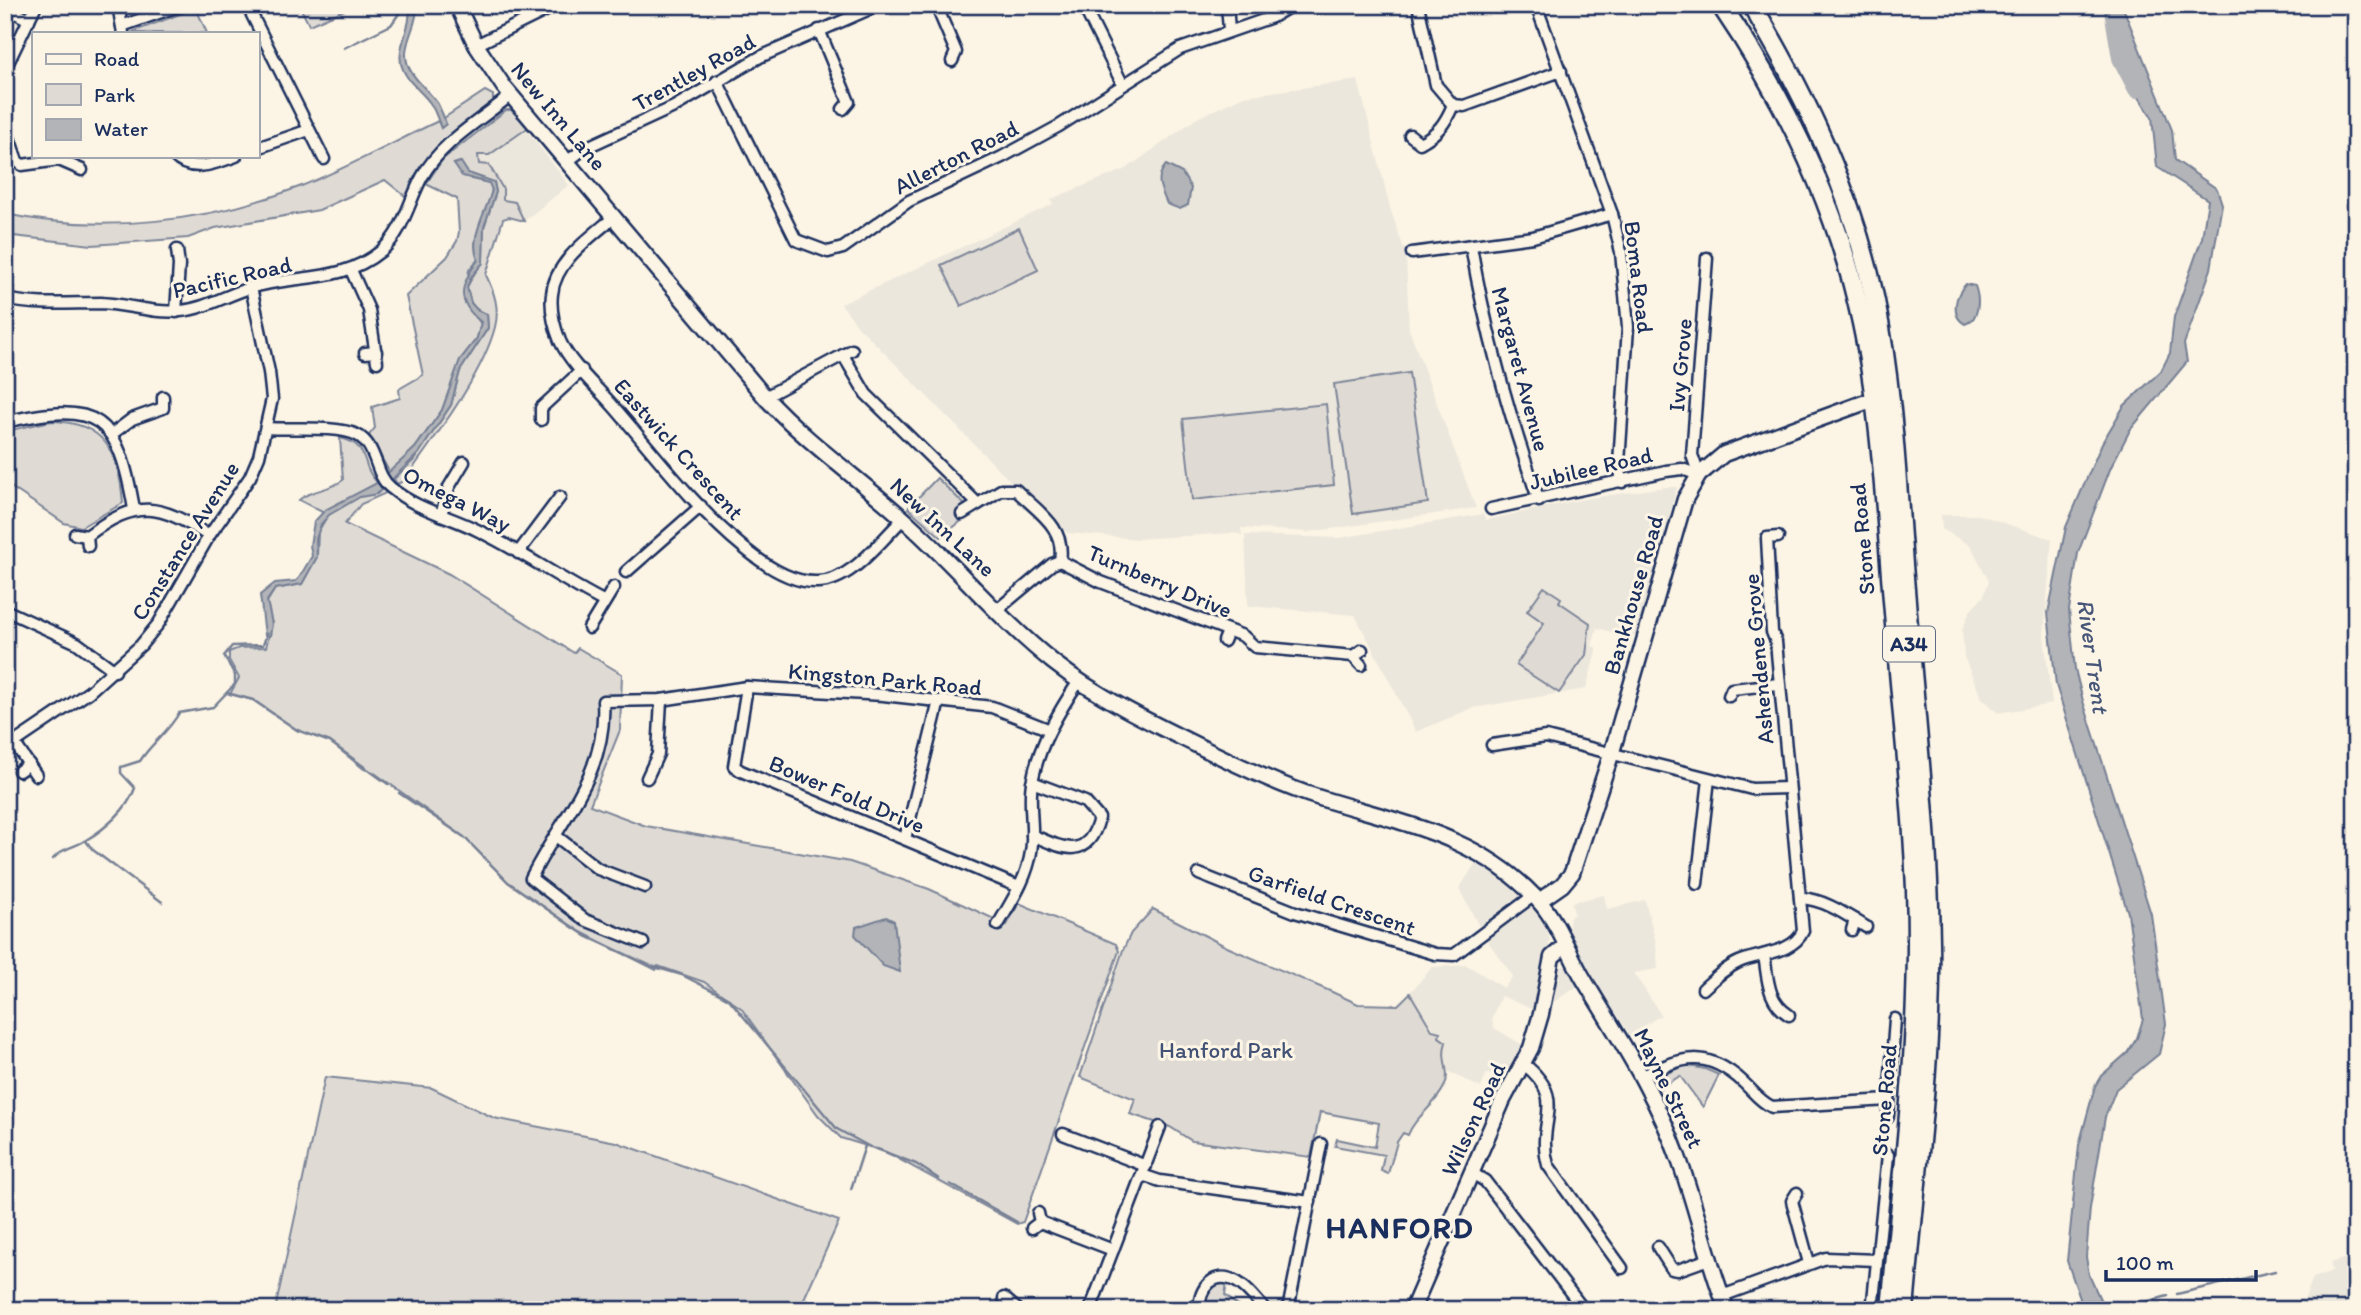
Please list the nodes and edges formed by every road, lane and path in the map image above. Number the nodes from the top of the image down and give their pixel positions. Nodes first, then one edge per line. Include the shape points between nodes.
1 (36, 5) edge
2 (118, 5) edge
3 (181, 5) edge
4 (247, 5) edge
5 (457, 5) edge
6 (556, 5) edge
7 (879, 5) edge
8 (936, 5) edge
9 (1083, 5) edge
10 (1227, 5) edge
11 (1293, 5) edge
12 (1418, 5) edge
13 (1536, 5) edge
14 (1721, 5) edge
15 (1752, 5) edge
16 (5, 7) edge
17 (29, 20) junction
18 (122, 29) edge
19 (819, 30) junction
20 (1230, 30) junction
21 (476, 45) junction
22 (958, 56) dead end
23 (5, 69) edge
24 (1561, 71) junction
25 (717, 81) junction
26 (1123, 85) junction
27 (511, 95) junction
28 (850, 105) dead end
29 (1453, 105) junction
30 (5, 125) edge
31 (309, 130) junction
32 (1410, 135) dead end
33 (259, 147) edge
34 (176, 158) edge
35 (228, 158) edge
36 (324, 159) dead end
37 (568, 161) junction
38 (82, 170) dead end
39 (1612, 214) junction
40 (614, 217) junction
41 (1471, 246) junction
42 (177, 250) dead end
43 (1412, 253) dead end
44 (1707, 258) dead end
45 (351, 270) junction
46 (251, 288) junction
47 (5, 299) edge
48 (176, 312) junction
49 (373, 356) dead end
50 (582, 370) junction
51 (1881, 396) junction
52 (765, 397) junction
53 (166, 406) dead end
54 (541, 420) dead end
55 (5, 422) edge
56 (267, 428) junction
57 (112, 434) junction
58 (464, 462) dead end
59 (1699, 475) junction
60 (1622, 482) junction
61 (560, 497) dead end
62 (1539, 500) junction
63 (978, 504) junction
64 (701, 506) junction
65 (134, 509) junction
66 (1491, 509) dead end
67 (962, 514) dead end
68 (441, 515) junction
69 (904, 518) junction
70 (75, 534) dead end
71 (209, 536) junction
72 (1778, 537) dead end
73 (517, 553) junction
74 (1060, 561) junction
75 (626, 572) dead end
76 (614, 587) dead end
77 (603, 601) junction
78 (997, 610) junction
79 (7, 613) edge
80 (589, 628) dead end
81 (1228, 631) junction
82 (1224, 642) dead end
83 (1361, 665) dead end
84 (115, 671) junction
85 (1079, 681) junction
86 (1779, 684) junction
87 (747, 687) junction
88 (1729, 689) dead end
89 (661, 700) junction
90 (940, 701) junction
91 (1050, 730) junction
92 (9, 745) edge
93 (1611, 755) junction
94 (1496, 757) dead end
95 (29, 764) junction
96 (19, 771) dead end
97 (36, 775) dead end
98 (647, 778) dead end
99 (1709, 779) junction
100 (1032, 782) junction
101 (1789, 788) junction
102 (1032, 835) junction
103 (556, 836) junction
104 (905, 839) junction
105 (1919, 863) junction
106 (1199, 874) dead end
107 (1697, 884) dead end
108 (645, 887) dead end
109 (1019, 887) junction
110 (1800, 898) junction
111 (1536, 899) junction
112 (998, 925) dead end
113 (1866, 927) dead end
114 (643, 943) dead end
115 (1565, 946) junction
116 (1764, 955) junction
117 (1703, 989) dead end
118 (1789, 1015) dead end
119 (1895, 1019) dead end
120 (1524, 1064) junction
121 (1643, 1076) junction
122 (1889, 1100) junction
123 (1888, 1116) dead end
124 (1160, 1127) dead end
125 (1063, 1134) dead end
126 (1321, 1144) dead end
127 (1885, 1158) dead end
128 (1144, 1170) junction
129 (1472, 1173) junction
130 (1791, 1197) dead end
131 (1310, 1202) junction
132 (1037, 1221) dead end
133 (1658, 1247) dead end
134 (1113, 1250) junction
135 (1709, 1259) junction
136 (1877, 1260) junction
137 (1809, 1263) junction
138 (1622, 1268) dead end
139 (1004, 1298) dead end
140 (1725, 1303) edge
141 (1414, 1309) edge
142 (1018, 1310) edge
143 (1090, 1310) edge
144 (1199, 1310) edge
145 (1265, 1310) edge
146 (1288, 1310) edge
147 (1584, 1310) edge
148 (1872, 1310) edge
149 (1891, 1310) edge
150 (1904, 1310) edge

1 - 17 street
2 - 18 street
3 - 18 street
4 - 31 street
5 - 21 street, New Inn Lane
6 - 21 street
7 - 19 street, Trentley Road
8 - 22 street
9 - 26 street
10 - 20 street
11 - 20 street, Allerton Road
12 - 29 street via 1436,85
13 - 24 street, Boma Road
14 - 51 highway, Stone Road / A34 via 1785,110 1825,198
15 - 51 highway, Stone Road / A34 via 1802,94 1850,207 1875,300
16 - 17 street
17 - 23 street
19 - 25 street, Trentley Road
19 - 28 street
20 - 26 street, Allerton Road via 1180,49
21 - 27 street, New Inn Lane
24 - 29 street via 1464,106
24 - 39 street, Boma Road
25 - 26 street, Allerton Road via 796,240 828,252 842,248 909,201 1002,157
25 - 37 street, Trentley Road via 674,107 584,148
27 - 37 street, New Inn Lane
27 - 45 street, Pacific Road via 435,159 397,231 381,250
29 - 32 street via 1440,130 1420,148
30 - 38 street via 22,165 59,160
31 - 33 street
31 - 36 street
34 - 35 street via 197,166
37 - 40 street, New Inn Lane
39 - 41 street via 1533,237
39 - 60 street, Boma Road via 1628,327 1619,463
40 - 50 street, Eastwick Crescent via 559,271 552,292 552,316 561,343
40 - 52 street, New Inn Lane
41 - 43 street
41 - 62 street, Margaret Avenue via 1500,383
42 - 48 street
44 - 59 street, Ivy Grove via 1692,455
45 - 46 street, Pacific Road
45 - 49 street via 369,310
46 - 48 street, Pacific Road
46 - 56 street, Constance Avenue via 269,372 272,399
47 - 48 street, Pacific Road
50 - 54 street via 536,408
50 - 64 street, Eastwick Crescent
51 - 59 street, Bankhouse Road via 1724,454
51 - 105 highway, Stone Road / A34
52 - 63 street via 847,353 866,394
52 - 69 street, New Inn Lane via 805,438
53 - 57 street via 132,419
55 - 57 street via 66,412 87,416
56 - 68 street, Omega Way via 344,430 359,436 368,444 389,487
56 - 71 street, Constance Avenue via 250,477
57 - 65 street via 127,467
58 - 68 street via 463,474 449,486
59 - 60 street, Jubilee Road via 1674,470
59 - 93 street, Bankhouse Road via 1685,499
60 - 62 street, Jubilee Road
61 - 73 street via 548,506
62 - 66 street, Jubilee Road
63 - 67 street
63 - 74 street via 1000,490 1016,491 1057,530 1063,546
64 - 69 street, Eastwick Crescent via 743,548 771,568 813,583 840,576
64 - 75 street
65 - 70 street via 109,519 87,541
65 - 71 street via 163,510
68 - 73 street, Omega Way
69 - 78 street, New Inn Lane
71 - 84 street, Constance Avenue via 159,623
72 - 86 street, Ashendene Grove via 1767,538
73 - 77 street, Omega Way
74 - 78 street, Turnberry Drive
74 - 81 street, Turnberry Drive via 1101,582
76 - 77 street
77 - 80 street
78 - 85 street, New Inn Lane
79 - 84 street via 77,643
81 - 82 street
81 - 83 street, Turnberry Drive via 1255,647 1358,653
84 - 92 street, Constance Avenue
85 - 91 street
85 - 111 street, New Inn Lane via 1220,756 1314,797 1455,839 1503,868
86 - 88 street
86 - 101 street, Ashendene Grove
87 - 89 street, Kingston Park Road
87 - 90 street, Kingston Park Road
87 - 104 street, Bower Fold Drive via 734,766
89 - 98 street via 658,754
89 - 103 street, Kingston Park Road via 603,701 599,753 585,788
90 - 91 street, Kingston Park Road via 992,707
90 - 104 street
91 - 100 street
92 - 95 street
93 - 94 street via 1546,737 1496,744
93 - 99 street
93 - 111 street, Bankhouse Road via 1573,873 1562,886
95 - 96 street
95 - 97 street
99 - 101 street via 1752,789
99 - 107 street
100 - 102 street
100 - 102 street via 1085,802 1099,818 1091,837 1079,848 1068,850
101 - 110 street, Ashendene Grove
102 - 109 street
103 - 108 street via 598,869
103 - 114 street via 531,878 585,920
104 - 109 street, Bower Fold Drive
105 - 149 highway, Stone Road / A34 via 1915,1026
105 - 150 highway, Stone Road / A34 via 1930,942 1928,1021
106 - 111 street, Garfield Crescent via 1295,912 1436,954 1454,955
109 - 112 street
110 - 113 street via 1813,898 1854,925
110 - 116 street, Ashendene Grove via 1804,921 1800,938
111 - 115 street, Mayne Street
115 - 120 street, Wilson Road via 1550,962 1541,1014
115 - 121 street, Mayne Street
116 - 117 street via 1740,961
116 - 118 street via 1770,994
119 - 122 street
120 - 129 street, Wilson Road
120 - 138 street via 1540,1077 1550,1103 1544,1150 1548,1165
121 - 122 street via 1687,1057 1709,1060 1731,1071 1772,1107
121 - 135 street, Mayne Street via 1678,1154
122 - 123 street
124 - 128 street
125 - 128 street
126 - 131 street
127 - 136 street
128 - 131 street via 1160,1181
128 - 134 street
129 - 141 street, Wilson Road
129 - 147 street via 1485,1181
130 - 137 street
131 - 146 street
132 - 134 street
133 - 135 street via 1672,1269
134 - 143 street
135 - 140 street, Mayne Street
136 - 137 street via 1842,1258
136 - 148 street
137 - 140 street
139 - 142 street
144 - 145 street via 1207,1283 1227,1278 1239,1282

